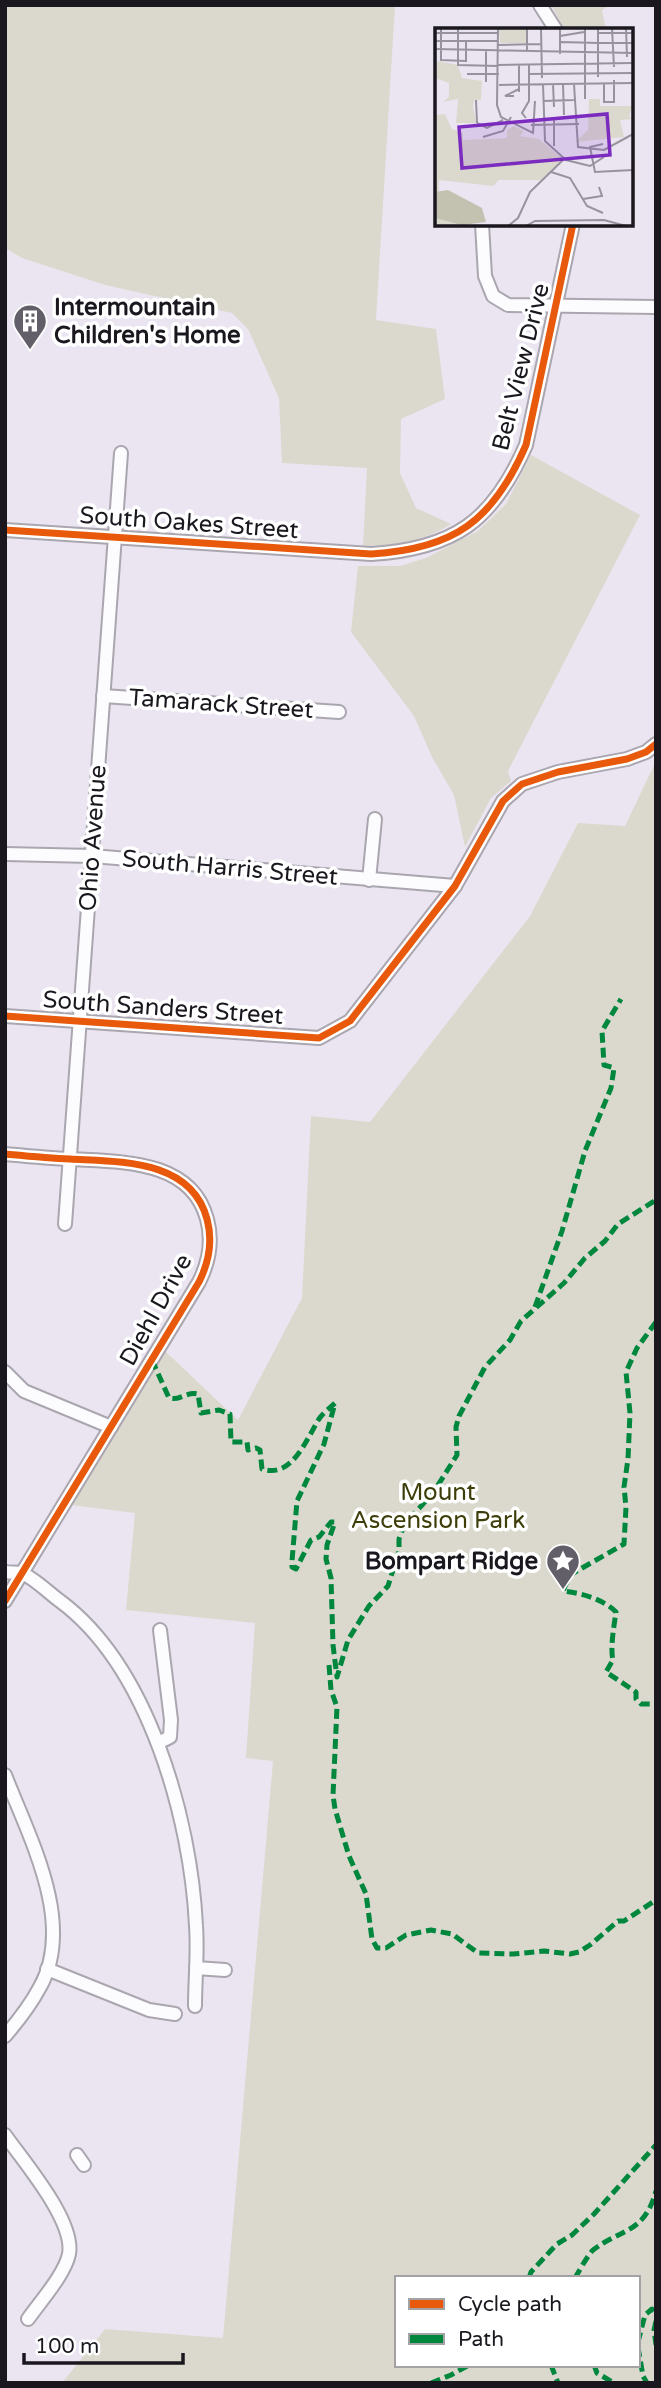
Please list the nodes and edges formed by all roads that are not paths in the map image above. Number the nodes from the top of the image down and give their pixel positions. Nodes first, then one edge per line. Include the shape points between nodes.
1 (540, 5) edge
2 (555, 28) edge
3 (482, 226) edge
4 (573, 226) edge
5 (558, 304) junction
6 (656, 307) edge
7 (121, 453) dead end
8 (5, 530) edge
9 (114, 539) junction
10 (371, 554) joint
11 (103, 696) junction
12 (339, 712) dead end
13 (656, 744) edge
14 (375, 819) dead end
15 (5, 854) edge
16 (92, 856) junction
17 (369, 880) junction
18 (454, 886) junction
19 (5, 1016) edge
20 (80, 1022) junction
21 (5, 1154) edge
22 (70, 1159) junction
23 (65, 1224) dead end
24 (5, 1372) edge
25 (111, 1427) junction
26 (5, 1572) edge
27 (23, 1573) junction
28 (5, 1601) edge
29 (160, 1630) dead end
30 (158, 1743) junction
31 (5, 1775) edge
32 (196, 1968) junction
33 (47, 1969) junction
34 (225, 1970) dead end
35 (195, 2006) dead end
36 (175, 2014) dead end
37 (8, 2032) edge
38 (5, 2135) edge
39 (28, 2319) dead end

1 - 2 street
3 - 5 street via 485,276 493,296 508,305
4 - 5 street, Belt View Drive
5 - 6 street
5 - 10 street, Belt View Drive via 526,445 512,477 486,511 457,533 406,551
7 - 9 street, Ohio Avenue
8 - 9 street, South Oakes Street
9 - 10 street, South Oakes Street
9 - 11 street, Ohio Avenue
11 - 12 street, Tamarack Street
11 - 16 street, Ohio Avenue
13 - 18 street via 627,759 522,784 503,801
14 - 17 street
15 - 16 street, South Harris Street
16 - 17 street, South Harris Street
16 - 20 street, Ohio Avenue
17 - 18 street, South Harris Street
18 - 20 street, South Sanders Street via 350,1021 319,1038
19 - 20 street, South Sanders Street
20 - 22 street, Ohio Avenue
21 - 22 street, Diehl Drive
22 - 23 street, Ohio Avenue
22 - 25 street, Diehl Drive via 127,1163 170,1175 199,1199 210,1233 200,1282
24 - 25 street via 24,1391
25 - 27 street, Diehl Drive
26 - 27 street
27 - 28 street, Diehl Drive
27 - 30 street via 101,1639 128,1678
29 - 30 street via 171,1720 170,1737
30 - 32 street via 192,1881
31 - 33 street via 52,1908 55,1933
32 - 34 street
32 - 35 street
33 - 36 street via 149,2010
33 - 37 street
38 - 39 street via 68,2234 70,2252 65,2265

